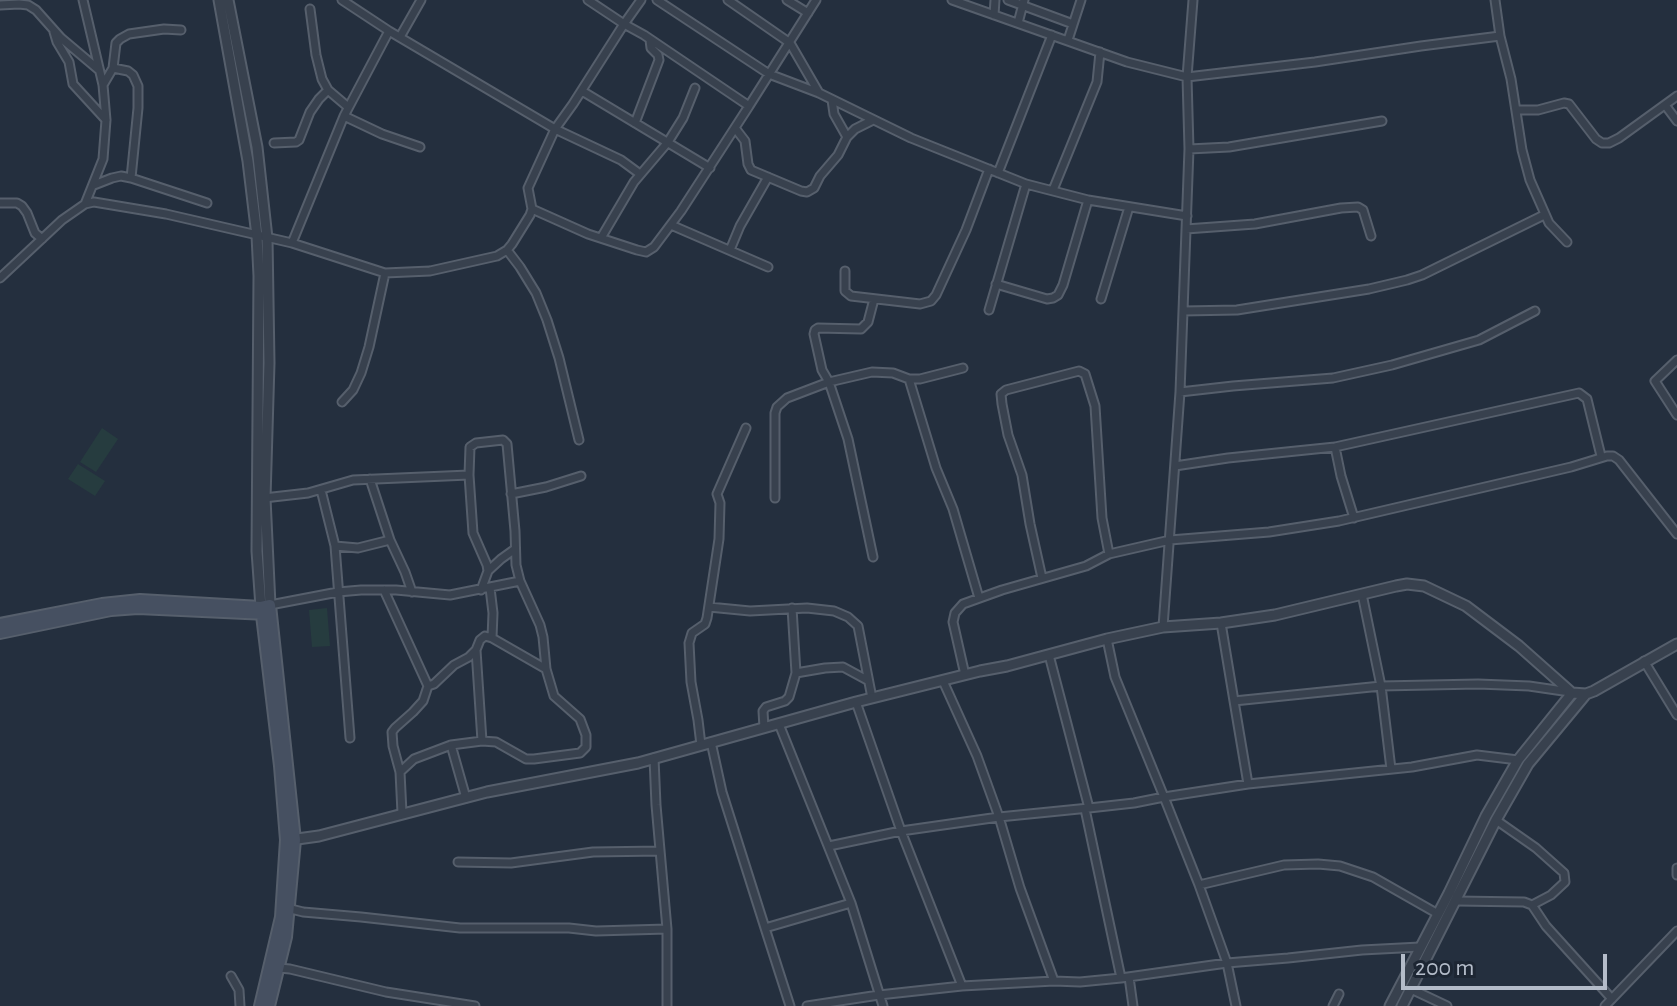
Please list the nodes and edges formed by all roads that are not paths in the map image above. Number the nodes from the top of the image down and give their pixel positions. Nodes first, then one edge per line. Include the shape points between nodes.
1 (83, 0) edge
2 (219, 0) edge
3 (228, 0) edge
4 (342, 0) edge
5 (421, 0) edge
6 (641, 0) edge
7 (657, 0) edge
8 (728, 0) edge
9 (787, 0) edge
10 (816, 0) edge
11 (952, 0) edge
12 (995, 0) edge
13 (1008, 0) edge
14 (1081, 0) edge
15 (1193, 0) edge
16 (1495, 0) edge
17 (591, 1) edge
18 (1023, 3) edge
19 (0, 5) edge
20 (310, 9) dead end
21 (808, 13) junction
22 (994, 15) junction
23 (1018, 23) junction
24 (624, 24) junction
25 (1073, 24) junction
26 (54, 30) junction
27 (181, 30) dead end
28 (389, 31) junction
29 (1052, 35) junction
30 (1500, 36) junction
31 (400, 37) junction
32 (1487, 38) junction
33 (650, 40) junction
34 (1068, 40) junction
35 (790, 43) junction
36 (1504, 48) junction
37 (1100, 52) junction
38 (113, 68) junction
39 (99, 70) junction
40 (769, 74) junction
41 (1187, 77) junction
42 (103, 85) junction
43 (695, 88) dead end
44 (328, 90) junction
45 (582, 91) junction
46 (819, 93) junction
47 (1677, 96) edge
48 (832, 100) junction
49 (1665, 105) junction
50 (749, 106) junction
51 (348, 107) junction
52 (1517, 110) junction
53 (344, 116) junction
54 (106, 120) junction
55 (873, 120) junction
56 (1382, 121) dead end
57 (1677, 121) edge
58 (635, 123) junction
59 (735, 128) junction
60 (555, 129) junction
61 (847, 137) junction
62 (668, 142) junction
63 (274, 143) dead end
64 (420, 147) dead end
65 (1189, 149) junction
66 (710, 168) junction
67 (989, 169) junction
68 (998, 173) junction
69 (640, 174) junction
70 (768, 177) junction
71 (131, 178) junction
72 (1026, 184) junction
73 (94, 185) junction
74 (1053, 190) junction
75 (1088, 200) junction
76 (0, 203) edge
77 (207, 203) dead end
78 (85, 204) junction
79 (1129, 207) junction
80 (532, 209) junction
81 (1544, 215) junction
82 (1187, 216) junction
83 (671, 225) junction
84 (1186, 229) junction
85 (1371, 236) dead end
86 (262, 237) junction
87 (601, 238) junction
88 (42, 239) junction
89 (1567, 242) dead end
90 (292, 243) junction
91 (507, 250) junction
92 (730, 250) junction
93 (768, 267) dead end
94 (845, 271) dead end
95 (385, 273) junction
96 (0, 278) edge
97 (996, 284) junction
98 (874, 299) junction
99 (1101, 299) dead end
100 (989, 310) dead end
101 (1183, 311) junction
102 (1535, 311) dead end
103 (1677, 360) edge
104 (963, 368) dead end
105 (909, 379) junction
106 (829, 382) junction
107 (1180, 392) junction
108 (342, 402) dead end
109 (1677, 415) edge
110 (746, 428) dead end
111 (579, 440) dead end
112 (1335, 447) junction
113 (1601, 456) junction
114 (1175, 466) junction
115 (469, 475) junction
116 (581, 476) dead end
117 (370, 479) junction
118 (321, 490) junction
119 (511, 494) junction
120 (261, 498) junction
121 (775, 498) dead end
122 (1354, 518) junction
123 (1677, 534) edge
124 (390, 540) junction
125 (1170, 540) junction
126 (335, 546) junction
127 (515, 549) junction
128 (1109, 554) junction
129 (873, 557) dead end
130 (488, 571) junction
131 (1042, 578) junction
132 (520, 581) junction
133 (490, 588) junction
134 (384, 590) junction
135 (481, 590) junction
136 (338, 592) junction
137 (412, 592) junction
138 (1362, 594) junction
139 (979, 598) junction
140 (709, 607) junction
141 (792, 608) junction
142 (266, 610) junction
143 (1221, 623) junction
144 (0, 624) edge
145 (1163, 627) junction
146 (0, 633) edge
147 (492, 638) junction
148 (1107, 639) junction
149 (1677, 644) edge
150 (476, 650) junction
151 (1049, 655) junction
152 (1644, 661) junction
153 (546, 669) junction
154 (796, 673) junction
155 (965, 675) junction
156 (867, 680) junction
157 (943, 681) junction
158 (428, 686) junction
159 (1381, 686) junction
160 (1572, 693) junction
161 (1586, 694) junction
162 (872, 698) junction
163 (1234, 701) junction
164 (856, 702) junction
165 (1677, 715) edge
166 (779, 724) junction
167 (764, 728) junction
168 (350, 738) dead end
169 (482, 741) junction
170 (706, 744) junction
171 (451, 745) junction
172 (654, 758) junction
173 (1518, 760) junction
174 (1391, 769) junction
175 (400, 772) junction
176 (1248, 784) junction
177 (1164, 797) junction
178 (466, 798) junction
179 (1087, 808) junction
180 (402, 813) junction
181 (999, 817) junction
182 (1491, 818) junction
183 (901, 831) junction
184 (290, 840) junction
185 (829, 846) junction
186 (660, 851) junction
187 (458, 862) dead end
188 (1677, 868) edge
189 (1677, 875) edge
190 (1199, 885) junction
191 (1457, 901) junction
192 (851, 903) junction
193 (1532, 905) junction
194 (286, 908) junction
195 (1438, 914) junction
196 (765, 928) junction
197 (667, 929) junction
198 (1677, 931) edge
199 (1420, 947) junction
200 (1227, 963) junction
201 (279, 968) junction
202 (231, 976) dead end
203 (1125, 978) junction
204 (1054, 981) junction
205 (962, 986) junction
206 (1411, 989) junction
207 (1339, 994) dead end
208 (879, 995) junction
209 (1612, 999) junction
210 (240, 1006) edge
211 (260, 1006) edge
212 (269, 1006) edge
213 (475, 1006) edge
214 (667, 1006) edge
215 (790, 1006) edge
216 (807, 1006) edge
217 (883, 1006) edge
218 (1133, 1006) edge
219 (1236, 1006) edge
220 (1333, 1006) edge
221 (1390, 1006) edge
222 (1402, 1006) edge
223 (1447, 1006) edge
224 (1605, 1006) edge

1 - 39 street
2 - 86 street
3 - 86 street via 257,147
4 - 28 street
5 - 31 street
6 - 24 street
7 - 40 street
8 - 35 street
9 - 21 street
10 - 21 street
11 - 22 street
12 - 22 street
13 - 18 street
14 - 25 street
15 - 41 street
16 - 30 street
17 - 24 street
18 - 23 street
18 - 25 street
19 - 26 street via 28,5
20 - 44 street via 316,55
21 - 35 street
22 - 23 street
23 - 29 street
24 - 33 street
24 - 45 street
25 - 34 street
26 - 39 street
26 - 54 street via 73,84
27 - 38 street via 124,36 116,43
28 - 31 street
28 - 51 street
29 - 34 street
29 - 68 street
30 - 32 street
30 - 36 street
31 - 60 street
32 - 36 street
32 - 41 street
33 - 50 street
33 - 58 street via 659,60
34 - 37 street
35 - 40 street
35 - 46 street
36 - 52 street
37 - 41 street
37 - 74 street via 1097,82
38 - 42 street
38 - 71 street via 128,71 138,86
39 - 42 street
40 - 46 street
40 - 50 street
41 - 65 street
42 - 54 street
43 - 62 street
44 - 51 street
44 - 63 street via 310,112 299,140
45 - 58 street
45 - 60 street
46 - 48 street
47 - 49 street
48 - 55 street
48 - 61 street
49 - 52 street via 1609,143 1596,139 1569,104
49 - 57 street
50 - 59 street
51 - 53 street
52 - 81 street via 1522,150
53 - 64 street
53 - 90 street
54 - 73 street via 103,159
55 - 61 street
55 - 67 street
56 - 65 street
58 - 62 street
59 - 66 street
59 - 70 street via 745,141 751,170
60 - 69 street
60 - 80 street via 528,188
61 - 70 street via 812,190 801,191
62 - 66 street
62 - 69 street
65 - 82 street
66 - 83 street
67 - 68 street
67 - 98 street via 931,301
68 - 72 street
69 - 87 street
70 - 92 street
71 - 73 street
71 - 77 street
72 - 74 street
72 - 97 street
73 - 78 street
74 - 75 street
75 - 79 street
75 - 97 street via 1058,295 1047,299
76 - 88 street via 22,206
78 - 86 street via 166,214
78 - 88 street
79 - 82 street
79 - 99 street
80 - 87 street
80 - 91 street
81 - 89 street
81 - 101 street via 1407,280 1237,310
82 - 84 street
83 - 87 street via 646,252
83 - 92 street
84 - 85 street via 1358,207
84 - 101 street
86 - 90 street
86 - 120 street
88 - 96 street
90 - 95 street
91 - 95 street via 430,271
91 - 111 street via 547,320
92 - 93 street
94 - 98 street via 847,294
95 - 108 street via 361,373
97 - 100 street
98 - 106 street via 861,329 815,330
101 - 107 street
102 - 107 street via 1479,340 1392,365 1333,378
103 - 109 street via 1655,381
104 - 105 street
105 - 106 street via 872,372
105 - 139 street
106 - 121 street via 777,407
106 - 129 street via 848,439
107 - 114 street
110 - 140 street via 717,494 719,539
112 - 113 street via 1579,393 1587,399
112 - 114 street
112 - 122 street
113 - 122 street
113 - 123 street via 1619,460
114 - 125 street
115 - 117 street
115 - 119 street via 470,447 503,440
115 - 130 street via 473,533
116 - 119 street
117 - 118 street
117 - 124 street
118 - 120 street
118 - 126 street
119 - 127 street
120 - 142 street
122 - 125 street
124 - 126 street via 358,548
124 - 137 street
125 - 128 street
125 - 145 street
126 - 136 street
127 - 130 street
127 - 132 street
128 - 131 street
128 - 131 street via 1095,406 1085,374 1079,371 1006,390 1000,396
130 - 135 street
131 - 139 street
132 - 133 street
132 - 153 street via 540,625
133 - 135 street
133 - 147 street
134 - 136 street
134 - 137 street
134 - 158 street
135 - 137 street via 450,595
136 - 142 street
136 - 168 street
138 - 143 street
138 - 159 street
138 - 160 street via 1407,584 1441,593 1489,623
139 - 155 street via 958,608 953,622
140 - 141 street
140 - 170 street via 705,624 692,633 689,643 691,682
141 - 154 street
141 - 156 street via 834,611 858,626
142 - 144 main road via 140,600
142 - 146 main road via 111,610
142 - 184 main road
143 - 145 street
143 - 163 street
145 - 148 street
147 - 150 street via 482,638
147 - 153 street
148 - 151 street
148 - 177 street via 1115,677
149 - 152 street
150 - 158 street
150 - 169 street
151 - 155 street
151 - 179 street
152 - 161 street
152 - 165 street
153 - 169 street via 554,696 584,727 584,750 526,759 496,742
154 - 156 street via 843,667
154 - 167 street via 789,697 763,711
155 - 157 street
156 - 162 street
157 - 162 street
157 - 181 street
158 - 175 street via 423,701 392,732
159 - 160 street via 1506,685
159 - 163 street
159 - 174 street
160 - 161 street
160 - 173 street
161 - 182 street
162 - 164 street
163 - 176 street
164 - 166 street
164 - 183 street
166 - 167 street
166 - 185 street
167 - 170 street
169 - 171 street
170 - 172 street
170 - 196 street
171 - 175 street via 414,759
171 - 178 street
172 - 178 street
172 - 186 street
173 - 174 street via 1477,755
173 - 182 street
174 - 176 street
175 - 180 street
176 - 177 street
177 - 179 street
177 - 190 street
178 - 180 street
179 - 181 street
179 - 203 street
180 - 184 street
181 - 183 street
181 - 204 street
182 - 191 street
182 - 193 street via 1564,873 1565,882
182 - 195 street
183 - 185 street
183 - 205 street
184 - 194 main road
185 - 192 street
186 - 187 street
186 - 197 street
188 - 189 street
190 - 195 street via 1284,865 1340,866 1373,877
190 - 200 street
191 - 193 street
191 - 206 street
192 - 196 street
192 - 208 street
193 - 209 street
194 - 197 street via 460,928
194 - 201 main road
194 - 211 main road
195 - 199 street
196 - 215 street
197 - 214 street
198 - 209 street
199 - 200 street
199 - 221 street
200 - 203 street
200 - 219 street
201 - 212 main road
201 - 213 street
202 - 210 street
203 - 204 street
203 - 218 street
204 - 205 street
205 - 208 street
206 - 222 street
206 - 223 street
207 - 220 street
208 - 216 street
208 - 217 street
209 - 224 street

